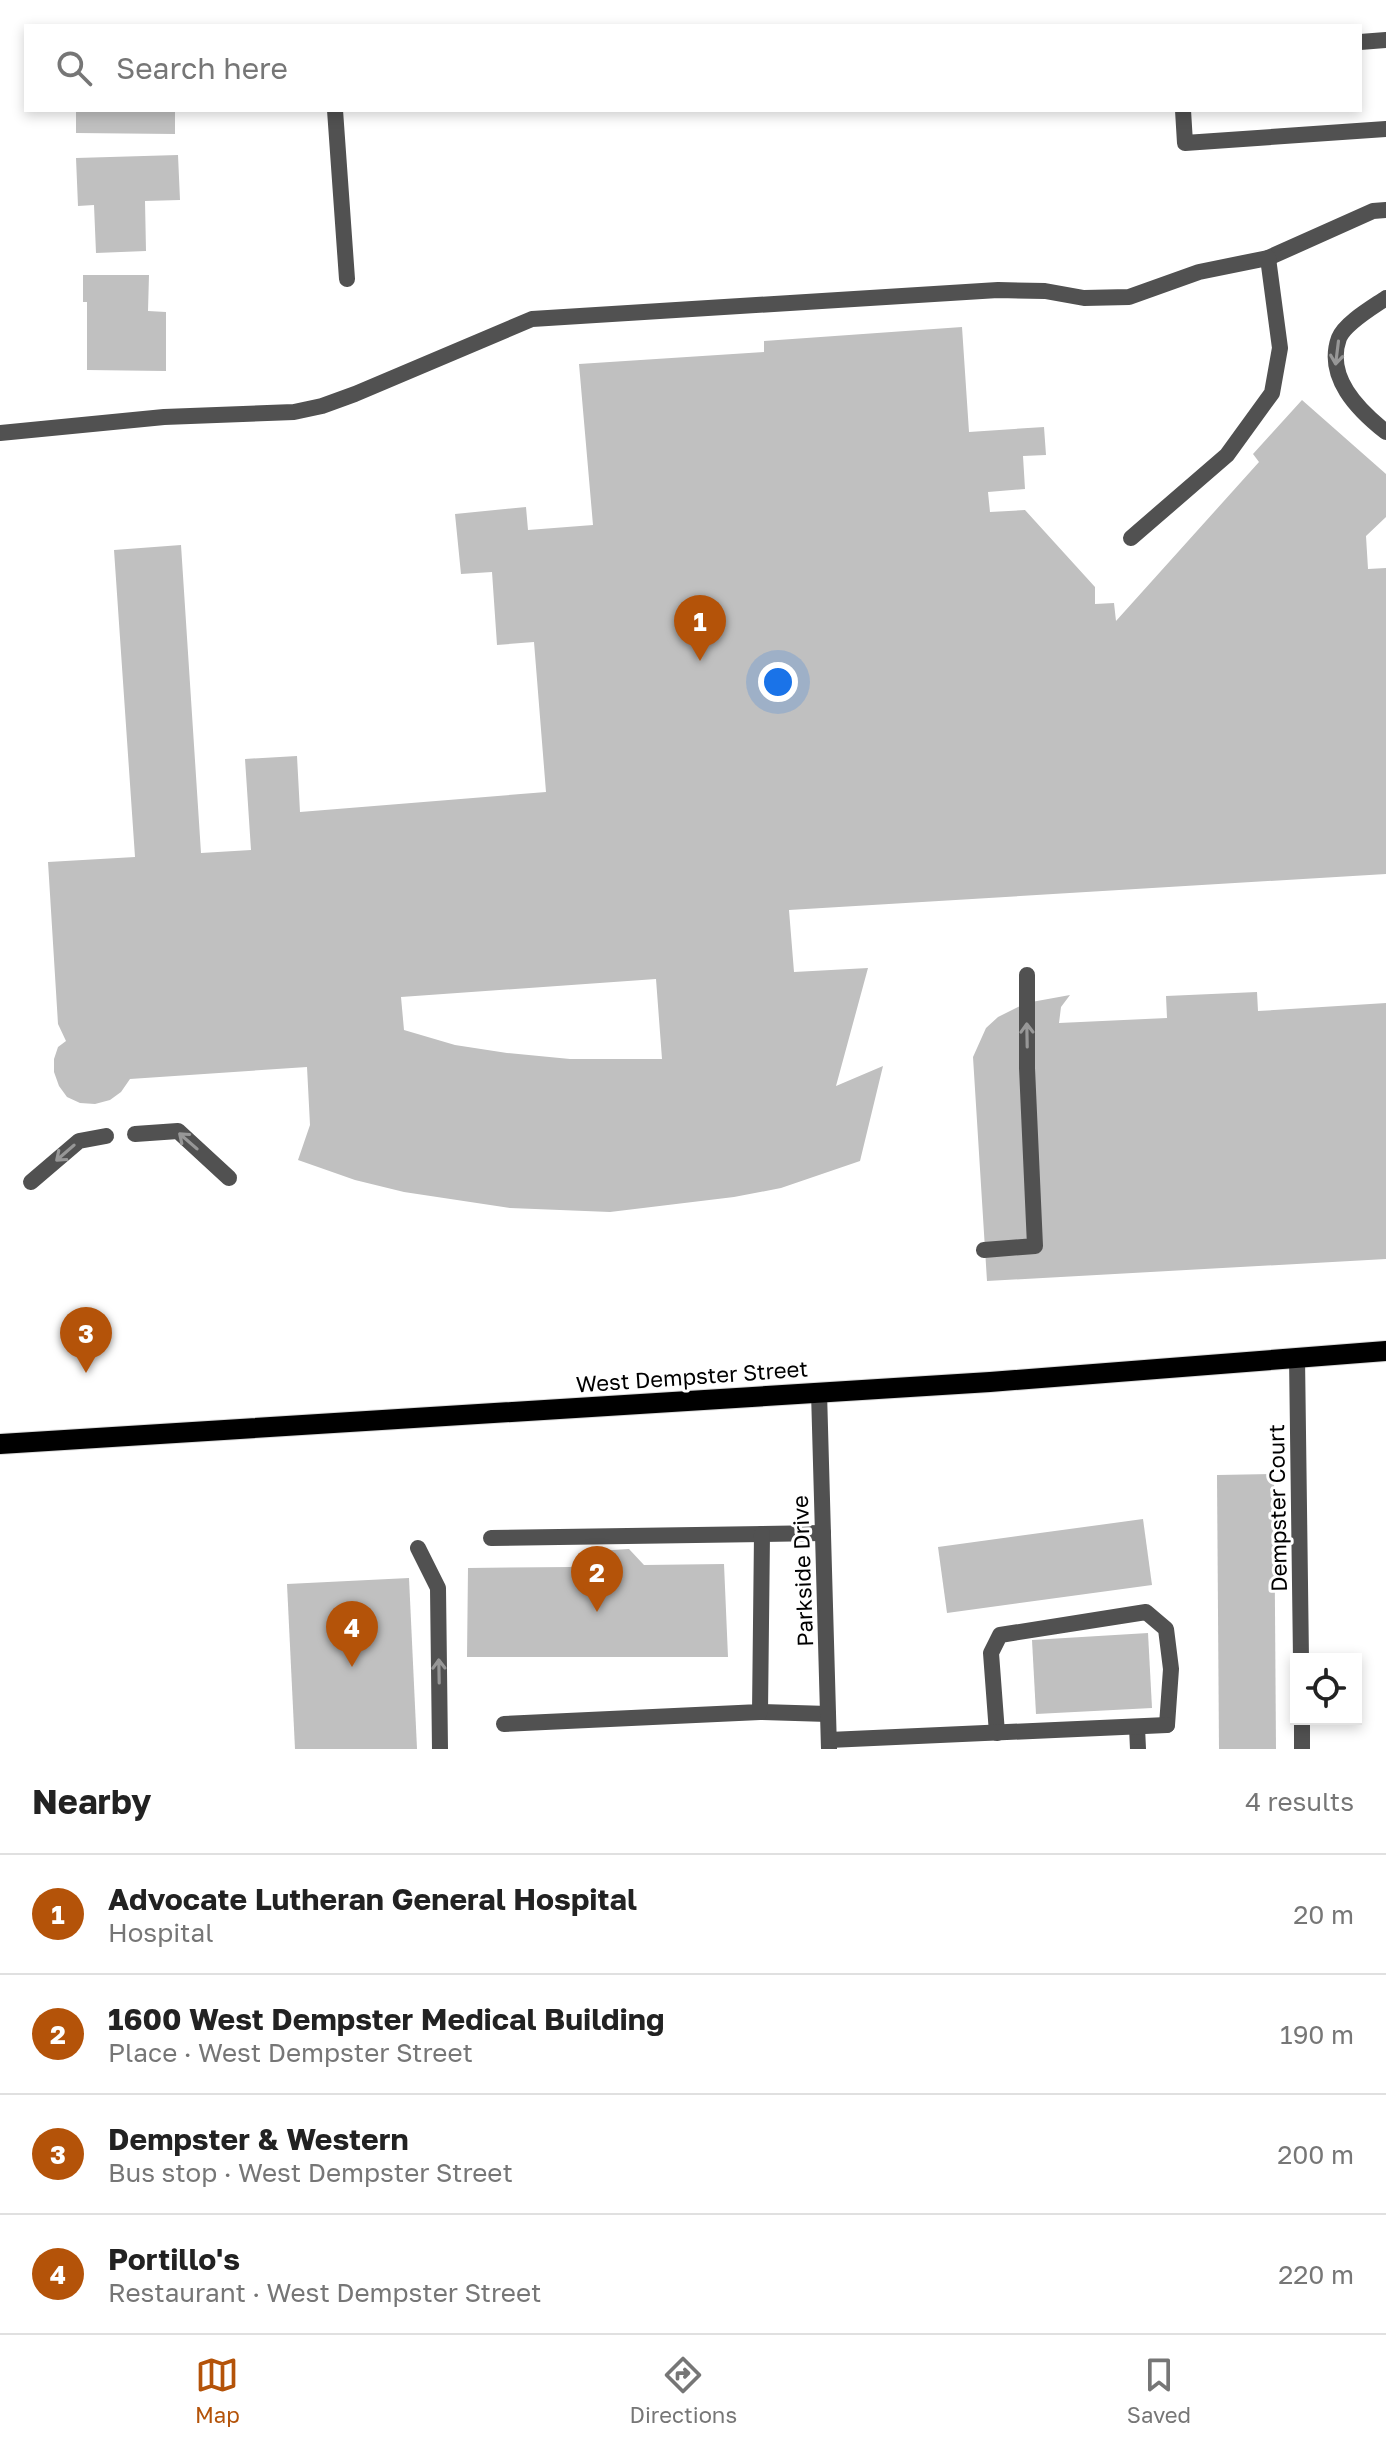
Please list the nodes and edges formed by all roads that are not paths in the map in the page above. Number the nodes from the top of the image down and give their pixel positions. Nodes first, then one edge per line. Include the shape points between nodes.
1 (1386, 40) edge
2 (1362, 42) edge
3 (335, 112) edge
4 (1183, 112) edge
5 (1386, 129) edge
6 (1386, 210) edge
7 (1268, 258) junction
8 (347, 279) dead end
9 (1386, 298) edge
10 (1383, 424) edge
11 (0, 433) edge
12 (1131, 538) dead end
13 (1027, 975) dead end
14 (135, 1134) dead end
15 (106, 1136) dead end
16 (229, 1178) dead end
17 (31, 1182) dead end
18 (984, 1250) dead end
19 (1386, 1351) edge
20 (1297, 1357) junction
21 (819, 1392) junction
22 (0, 1444) edge
23 (823, 1533) junction
24 (762, 1534) junction
25 (491, 1538) dead end
26 (418, 1548) dead end
27 (1301, 1653) edge
28 (760, 1712) junction
29 (828, 1714) junction
30 (504, 1724) dead end
31 (1302, 1725) edge
32 (1137, 1727) junction
33 (997, 1733) junction
34 (829, 1745) edge
35 (440, 1749) edge
36 (1138, 1749) edge
37 (1302, 1749) edge

1 - 2 street
3 - 8 street
4 - 5 street via 1185,143
6 - 7 street
7 - 11 street via 1199,272 1129,297 998,290 532,319 308,409
7 - 12 street via 1280,348 1272,393 1227,455
9 -> 10 street via 1339,337 1335,369 1343,387
18 -> 13 street via 1035,1246
16 -> 14 street via 178,1131
15 -> 17 street via 79,1141
19 - 20 main road, West Dempster Street
20 - 21 main road, West Dempster Street
20 - 27 street, Dempster Court
21 - 22 main road, West Dempster Street
21 - 23 street, Parkside Drive
23 - 24 street
23 - 29 street, Parkside Drive
24 - 25 street
24 - 28 street
35 -> 26 street via 438,1588
28 - 29 street
28 - 30 street
29 - 34 street, Parkside Drive
31 - 37 street
32 - 33 street
32 - 33 street via 1167,1725 1171,1669 1166,1629 1146,1612 1000,1635 991,1653
32 - 36 street
33 - 34 street

